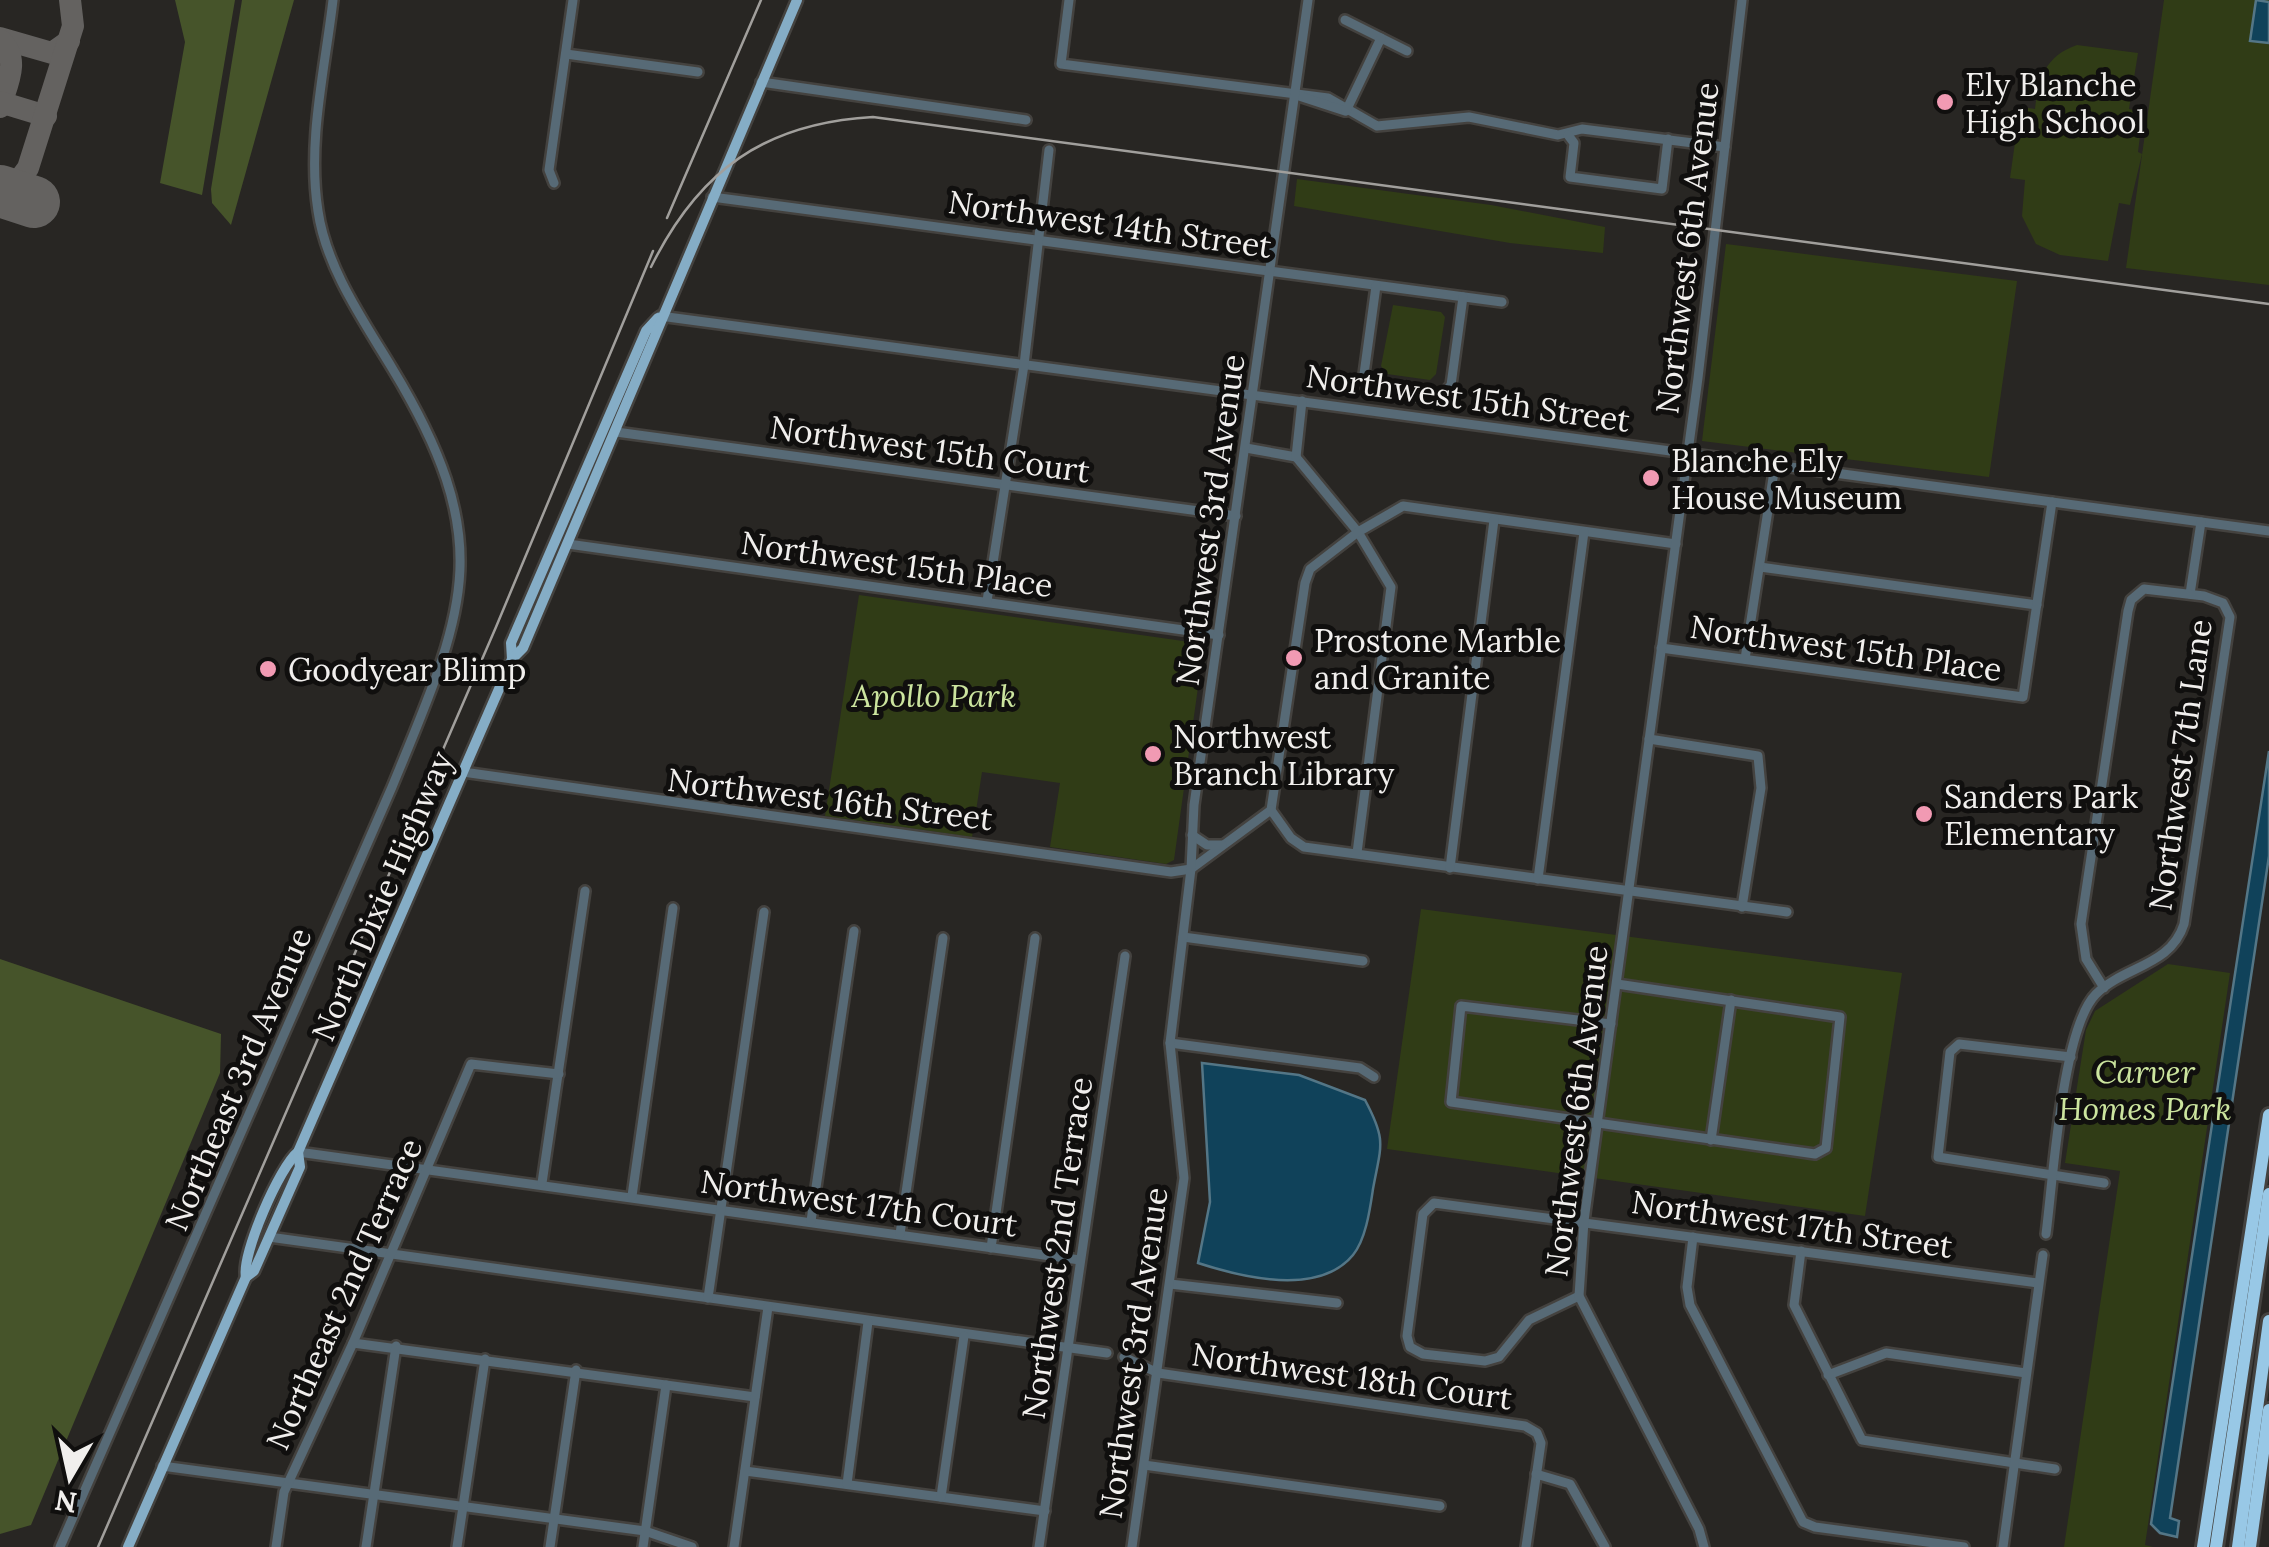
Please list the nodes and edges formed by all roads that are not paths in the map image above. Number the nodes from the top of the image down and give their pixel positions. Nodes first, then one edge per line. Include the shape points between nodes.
1 (334, 0) edge
2 (573, 0) edge
3 (797, 0) edge
4 (1070, 0) edge
5 (1308, 0) edge
6 (1742, 0) edge
7 (1346, 20) dead end
8 (1381, 38) junction
9 (1407, 51) dead end
10 (566, 54) junction
11 (698, 72) dead end
12 (761, 82) junction
13 (1296, 95) junction
14 (1346, 111) junction
15 (1026, 120) dead end
16 (1568, 135) junction
17 (1668, 139) junction
18 (1724, 147) junction
19 (1049, 150) dead end
20 (554, 183) dead end
21 (712, 197) junction
22 (1039, 238) junction
23 (1272, 272) junction
24 (1376, 286) junction
25 (1463, 297) junction
26 (1502, 302) dead end
27 (660, 316) junction
28 (1024, 364) junction
29 (1253, 394) junction
30 (1302, 401) junction
31 (616, 432) junction
32 (1246, 448) junction
33 (1688, 453) junction
34 (1296, 457) junction
35 (1775, 465) junction
36 (1007, 485) junction
37 (2052, 502) junction
38 (1236, 516) junction
39 (1494, 520) junction
40 (2201, 522) junction
41 (2269, 531) edge
42 (1358, 532) junction
43 (1584, 532) junction
44 (568, 544) junction
45 (1676, 544) junction
46 (1760, 567) junction
47 (2190, 594) junction
48 (987, 600) junction
49 (2037, 605) junction
50 (1219, 635) junction
51 (1661, 648) junction
52 (1745, 659) junction
53 (512, 660) junction
54 (1649, 739) junction
55 (463, 772) junction
56 (1271, 810) junction
57 (1192, 835) junction
58 (1225, 844) junction
59 (1357, 853) junction
60 (1450, 868) junction
61 (1192, 870) junction
62 (1538, 879) junction
63 (585, 891) dead end
64 (1628, 891) junction
65 (1742, 906) junction
66 (673, 908) dead end
67 (764, 912) dead end
68 (1787, 912) dead end
69 (854, 932) dead end
70 (1183, 937) junction
71 (943, 938) dead end
72 (1035, 938) dead end
73 (1125, 956) dead end
74 (1362, 961) dead end
75 (1617, 984) junction
76 (2104, 988) junction
77 (1731, 1000) junction
78 (1610, 1024) junction
79 (1170, 1042) junction
80 (2071, 1057) junction
81 (559, 1074) junction
82 (1374, 1076) dead end
83 (2269, 1115) edge
84 (1598, 1124) junction
85 (1711, 1140) junction
86 (298, 1152) junction
87 (426, 1169) junction
88 (2054, 1177) junction
89 (542, 1183) junction
90 (2104, 1183) dead end
91 (2269, 1194) edge
92 (632, 1196) junction
93 (721, 1208) junction
94 (1584, 1220) junction
95 (811, 1221) junction
96 (900, 1234) junction
97 (2046, 1234) dead end
98 (269, 1237) junction
99 (1693, 1237) junction
100 (991, 1248) junction
101 (1801, 1251) junction
102 (389, 1254) junction
103 (2042, 1255) dead end
104 (1080, 1260) junction
105 (246, 1277) junction
106 (2038, 1283) junction
107 (1170, 1284) junction
108 (1579, 1296) junction
109 (708, 1298) junction
110 (1337, 1304) dead end
111 (768, 1307) junction
112 (2269, 1321) edge
113 (868, 1322) junction
114 (964, 1336) junction
115 (353, 1343) junction
116 (396, 1346) junction
117 (1068, 1348) junction
118 (1106, 1352) dead end
119 (1124, 1357) dead end
120 (486, 1359) junction
121 (576, 1370) junction
122 (2026, 1373) junction
123 (1158, 1374) junction
124 (1828, 1375) junction
125 (666, 1385) junction
126 (755, 1398) junction
127 (2269, 1410) edge
128 (2015, 1464) junction
129 (1144, 1465) junction
130 (162, 1466) junction
131 (2055, 1470) dead end
132 (745, 1471) junction
133 (1536, 1474) junction
134 (847, 1484) junction
135 (288, 1485) junction
136 (374, 1496) junction
137 (941, 1497) junction
138 (1440, 1506) dead end
139 (462, 1508) junction
140 (1044, 1512) junction
141 (553, 1520) junction
142 (645, 1531) junction
143 (60, 1547) edge
144 (128, 1547) edge
145 (276, 1547) edge
146 (366, 1547) edge
147 (457, 1547) edge
148 (550, 1547) edge
149 (643, 1547) edge
150 (692, 1547) edge
151 (734, 1547) edge
152 (1039, 1547) edge
153 (1132, 1547) edge
154 (1526, 1547) edge
155 (1606, 1547) edge
156 (1704, 1547) edge
157 (1964, 1547) edge
158 (2003, 1547) edge
159 (2204, 1547) edge
160 (2216, 1547) edge
161 (2238, 1547) edge
162 (2250, 1547) edge

1 - 143 street, Northeast 3rd Avenue via 314,150 318,213 353,303 424,420 445,468 458,521 454,628 392,787
2 - 10 street
3 - 12 main road, North Dixie Highway
4 - 13 street via 1061,64
5 - 13 street, Northwest 3rd Avenue
6 - 18 street, Northwest 6th Avenue
7 - 8 street
8 - 9 street
8 - 14 street
10 - 11 street
10 - 20 street via 549,170
12 - 15 street
12 - 21 main road, North Dixie Highway
13 - 14 street via 1328,98
13 - 23 street, Northwest 3rd Avenue
14 - 16 street via 1377,126 1469,116
16 - 17 street via 1582,129
16 - 17 street via 1574,143 1570,177 1662,189
17 - 18 street
18 - 33 street, Northwest 6th Avenue
19 - 22 street
21 - 22 street, Northwest 14th Street
21 - 27 main road, North Dixie Highway
22 - 23 street, Northwest 14th Street
22 - 28 street
23 - 24 street, Northwest 14th Street
23 - 29 street, Northwest 3rd Avenue
24 - 25 street, Northwest 14th Street
24 - 25 street via 1368,382 1376,389 1436,397 1451,385
25 - 26 street, Northwest 14th Street
27 - 28 street, Northwest 15th Street
27 - 31 main road, North Dixie Highway via 658,336
27 - 53 main road, North Dixie Highway via 646,331 511,643
28 - 29 street, Northwest 15th Street
28 - 36 street
29 - 30 street, Northwest 15th Street
29 - 32 street, Northwest 3rd Avenue
30 - 33 street, Northwest 15th Street
30 - 34 street
31 - 36 street, Northwest 15th Court
31 - 44 main road, North Dixie Highway
32 - 34 street
32 - 38 street, Northwest 3rd Avenue
33 - 35 street, Northwest 15th Street
33 - 45 street, Northwest 6th Avenue
34 - 42 street
35 - 37 street, Northwest 15th Street
35 - 46 street
36 - 38 street, Northwest 15th Court
36 - 48 street
37 - 40 street, Northwest 15th Street
37 - 49 street
38 - 50 street, Northwest 3rd Avenue
39 - 42 street via 1403,506
39 - 43 street
39 - 60 street
40 - 41 street, Northwest 15th Street
40 - 47 street
42 - 56 street via 1310,568 1305,583
42 - 59 street via 1392,588
43 - 45 street
43 - 62 street
44 - 48 street, Northwest 15th Place
44 - 53 main road, North Dixie Highway
45 - 51 street, Northwest 6th Avenue
46 - 49 street
46 - 52 street
47 - 76 street via 2144,589 2128,611 2081,924 2086,959
47 - 76 street, Northwest 7th Lane via 2224,603 2230,617 2184,924 2164,954
48 - 50 street, Northwest 15th Place
49 - 52 street, Northwest 15th Place via 2023,697
50 - 57 street, Northwest 3rd Avenue
51 - 52 street, Northwest 15th Place
51 - 54 street, Northwest 6th Avenue
53 - 55 main road, North Dixie Highway
54 - 64 street, Northwest 6th Avenue
54 - 65 street via 1758,756 1761,788
55 - 61 street, Northwest 16th Street
55 - 86 main road, North Dixie Highway
56 - 58 street
56 - 59 street via 1304,847
57 - 58 street via 1207,845
57 - 61 street, Northwest 3rd Avenue
58 - 61 street
59 - 60 street
60 - 62 street
61 - 70 street, Northwest 3rd Avenue
62 - 64 street
63 - 81 street
64 - 65 street
64 - 75 street, Northwest 6th Avenue
65 - 68 street
66 - 92 street
67 - 93 street
69 - 95 street
70 - 74 street
70 - 79 street, Northwest 3rd Avenue
71 - 96 street
72 - 100 street
73 - 104 street, Northwest 2nd Terrace
75 - 77 street
75 - 78 street, Northwest 6th Avenue
76 - 80 street via 2076,1024
77 - 85 street
77 - 85 street via 1840,1017 1826,1148 1821,1154
78 - 84 street, Northwest 6th Avenue
78 - 84 street via 1461,1006 1451,1102
79 - 82 street via 1360,1068
79 - 107 street, Northwest 3rd Avenue via 1184,1178
80 - 88 street
80 - 88 street via 1958,1044 1950,1052 1938,1157
81 - 87 street, Northeast 2nd Terrace via 471,1064
81 - 89 street
83 - 159 highway
84 - 85 street
84 - 94 street, Northwest 6th Avenue
86 - 87 street, Northwest 17th Court
86 - 98 main road, North Dixie Highway via 300,1167
86 - 105 main road, North Dixie Highway via 288,1160 243,1264
87 - 89 street, Northwest 17th Court
87 - 102 street, Northeast 2nd Terrace
88 - 90 street
88 - 97 street
89 - 92 street, Northwest 17th Court
91 - 160 highway
92 - 93 street, Northwest 17th Court
93 - 95 street, Northwest 17th Court
93 - 109 street
94 - 99 street, Northwest 17th Street
94 - 108 street, Northwest 6th Avenue
94 - 108 street, Northwest 17th Street via 1434,1203 1423,1214 1407,1336 1423,1354 1500,1357 1528,1320
95 - 96 street, Northwest 17th Court
96 - 100 street, Northwest 17th Court
98 - 102 street
98 - 105 main road, North Dixie Highway
99 - 101 street, Northwest 17th Street
99 - 157 street via 1690,1305 1803,1522
100 - 104 street, Northwest 17th Court
101 - 106 street, Northwest 17th Street
101 - 124 street via 1794,1305
102 - 109 street
102 - 115 street, Northeast 2nd Terrace
103 - 106 street
104 - 117 street, Northwest 2nd Terrace
105 - 130 main road, North Dixie Highway
106 - 122 street
107 - 110 street
107 - 123 street, Northwest 3rd Avenue
108 - 156 street, Northwest 6th Avenue
109 - 111 street
111 - 113 street
111 - 126 street
112 - 161 highway
113 - 114 street
113 - 134 street
114 - 117 street
114 - 137 street
115 - 116 street
115 - 135 street, Northeast 2nd Terrace
116 - 120 street
116 - 136 street
117 - 118 street
117 - 140 street, Northwest 2nd Terrace
119 - 123 street, Northwest 18th Court
120 - 121 street
120 - 139 street
121 - 125 street
121 - 141 street
122 - 124 street via 1886,1353
122 - 128 street
123 - 129 street, Northwest 3rd Avenue
123 - 133 street, Northwest 18th Court via 1526,1426 1541,1444
124 - 128 street via 1862,1440
125 - 126 street
125 - 142 street
126 - 132 street
127 - 162 highway
128 - 131 street
128 - 158 street
129 - 138 street
129 - 153 street, Northwest 3rd Avenue
130 - 135 street
130 - 144 main road, North Dixie Highway
132 - 134 street
132 - 151 street
133 - 154 street
133 - 155 street via 1570,1484
134 - 137 street
135 - 136 street
135 - 145 street, Northeast 2nd Terrace
136 - 139 street
136 - 146 street
137 - 140 street
139 - 141 street
139 - 147 street
140 - 152 street, Northwest 2nd Terrace
141 - 142 street
141 - 148 street
142 - 149 street
142 - 150 street

